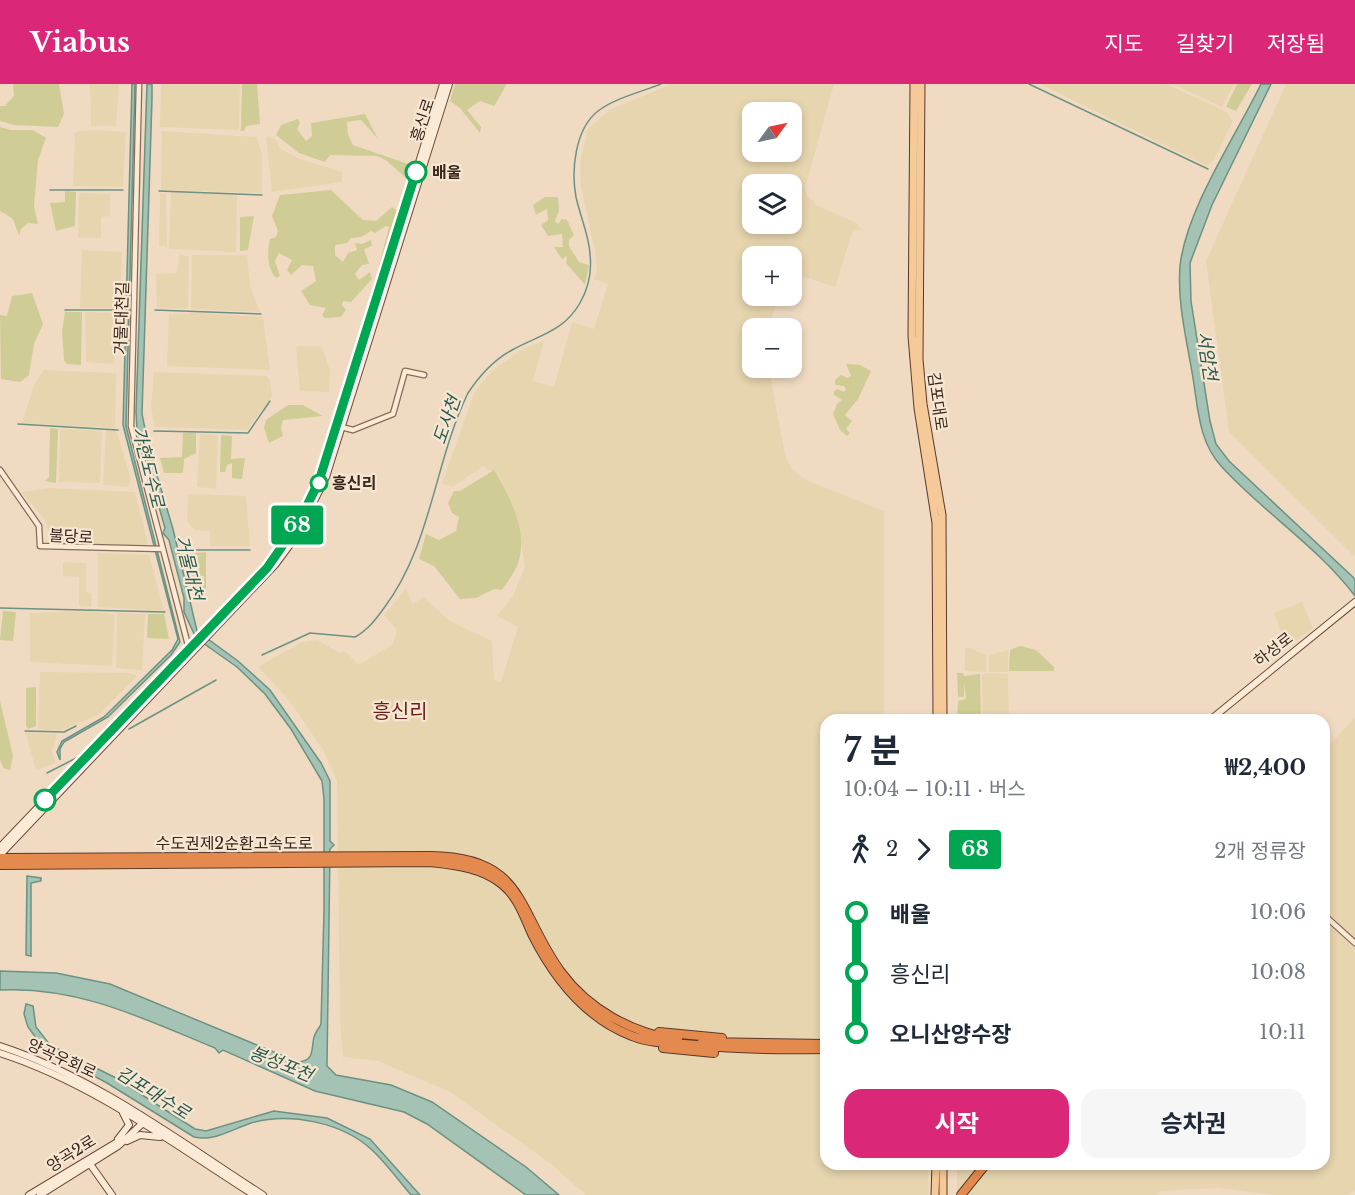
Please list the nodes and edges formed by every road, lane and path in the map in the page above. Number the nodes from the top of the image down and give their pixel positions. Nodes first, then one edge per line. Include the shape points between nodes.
1 (139, 84) edge
2 (443, 84) edge
3 (448, 84) edge
4 (914, 84) edge
5 (921, 84) edge
6 (424, 375) dead end
7 (341, 427) junction
8 (0, 470) edge
9 (163, 549) junction
10 (1355, 604) edge
11 (208, 633) junction
12 (191, 651) junction
13 (937, 714) edge
14 (943, 714) edge
15 (1219, 714) edge
16 (24, 826) junction
17 (0, 848) edge
18 (1, 859) edge
19 (341, 859) junction
20 (1330, 920) edge
21 (1355, 943) edge
22 (820, 1044) edge
23 (0, 1046) edge
24 (737, 1046) junction
25 (820, 1049) edge
26 (0, 1053) edge
27 (116, 1107) junction
28 (144, 1121) junction
29 (117, 1144) junction
30 (180, 1147) junction
31 (90, 1164) junction
32 (936, 1170) edge
33 (943, 1170) edge
34 (981, 1170) edge
35 (29, 1195) edge
36 (40, 1195) edge
37 (112, 1195) edge
38 (254, 1195) edge
39 (263, 1195) edge
40 (936, 1195) edge
41 (943, 1195) edge
42 (962, 1195) edge

1 - 9 street, 거물대천길 via 131,426
2 - 11 main road, 흥신로 via 316,489 273,561
3 - 7 main road, 흥신로
4 - 13 main road, 김포대로 via 912,344 936,523
5 - 14 main road, 김포대로 via 919,359 942,515
6 - 7 street via 405,371 393,414 353,430
7 - 11 main road, 흥신로 via 323,486 298,534 275,565
8 - 9 street, 불당로 via 37,522 40,546
9 - 12 street
10 - 15 main road, 하성로
11 - 12 main road, 흥신로
12 - 16 main road, 흥신로
16 - 17 main road, 흥신로
16 - 18 main road, 흥신로
18 - 19 highway, 수도권제2순환고속도로
19 - 24 highway, 수도권제2순환고속도로 via 429,862 475,869 501,884 518,903 554,972 576,1000 611,1026 648,1041
19 - 24 highway, 수도권제2순환고속도로 via 446,856 497,872 512,886 561,972 584,998 614,1018 652,1033
20 - 21 street
22 - 24 highway
23 - 28 main road, 양곡우회로 via 104,1092
24 - 25 highway
26 - 27 main road, 양곡우회로 via 41,1067
27 - 28 main road, 양곡우회로
27 - 29 main road via 129,1125
28 - 29 main road, 양곡2로
28 - 30 main road, 양곡우회로
28 - 39 main road, 양곡우회로
29 - 30 main road via 145,1135
29 - 31 main road, 양곡2로
29 - 35 main road, 양곡2로
30 - 38 main road, 양곡우회로
31 - 36 main road, 양곡2로
31 - 37 main road
32 - 40 main road
33 - 41 main road
34 - 42 highway

